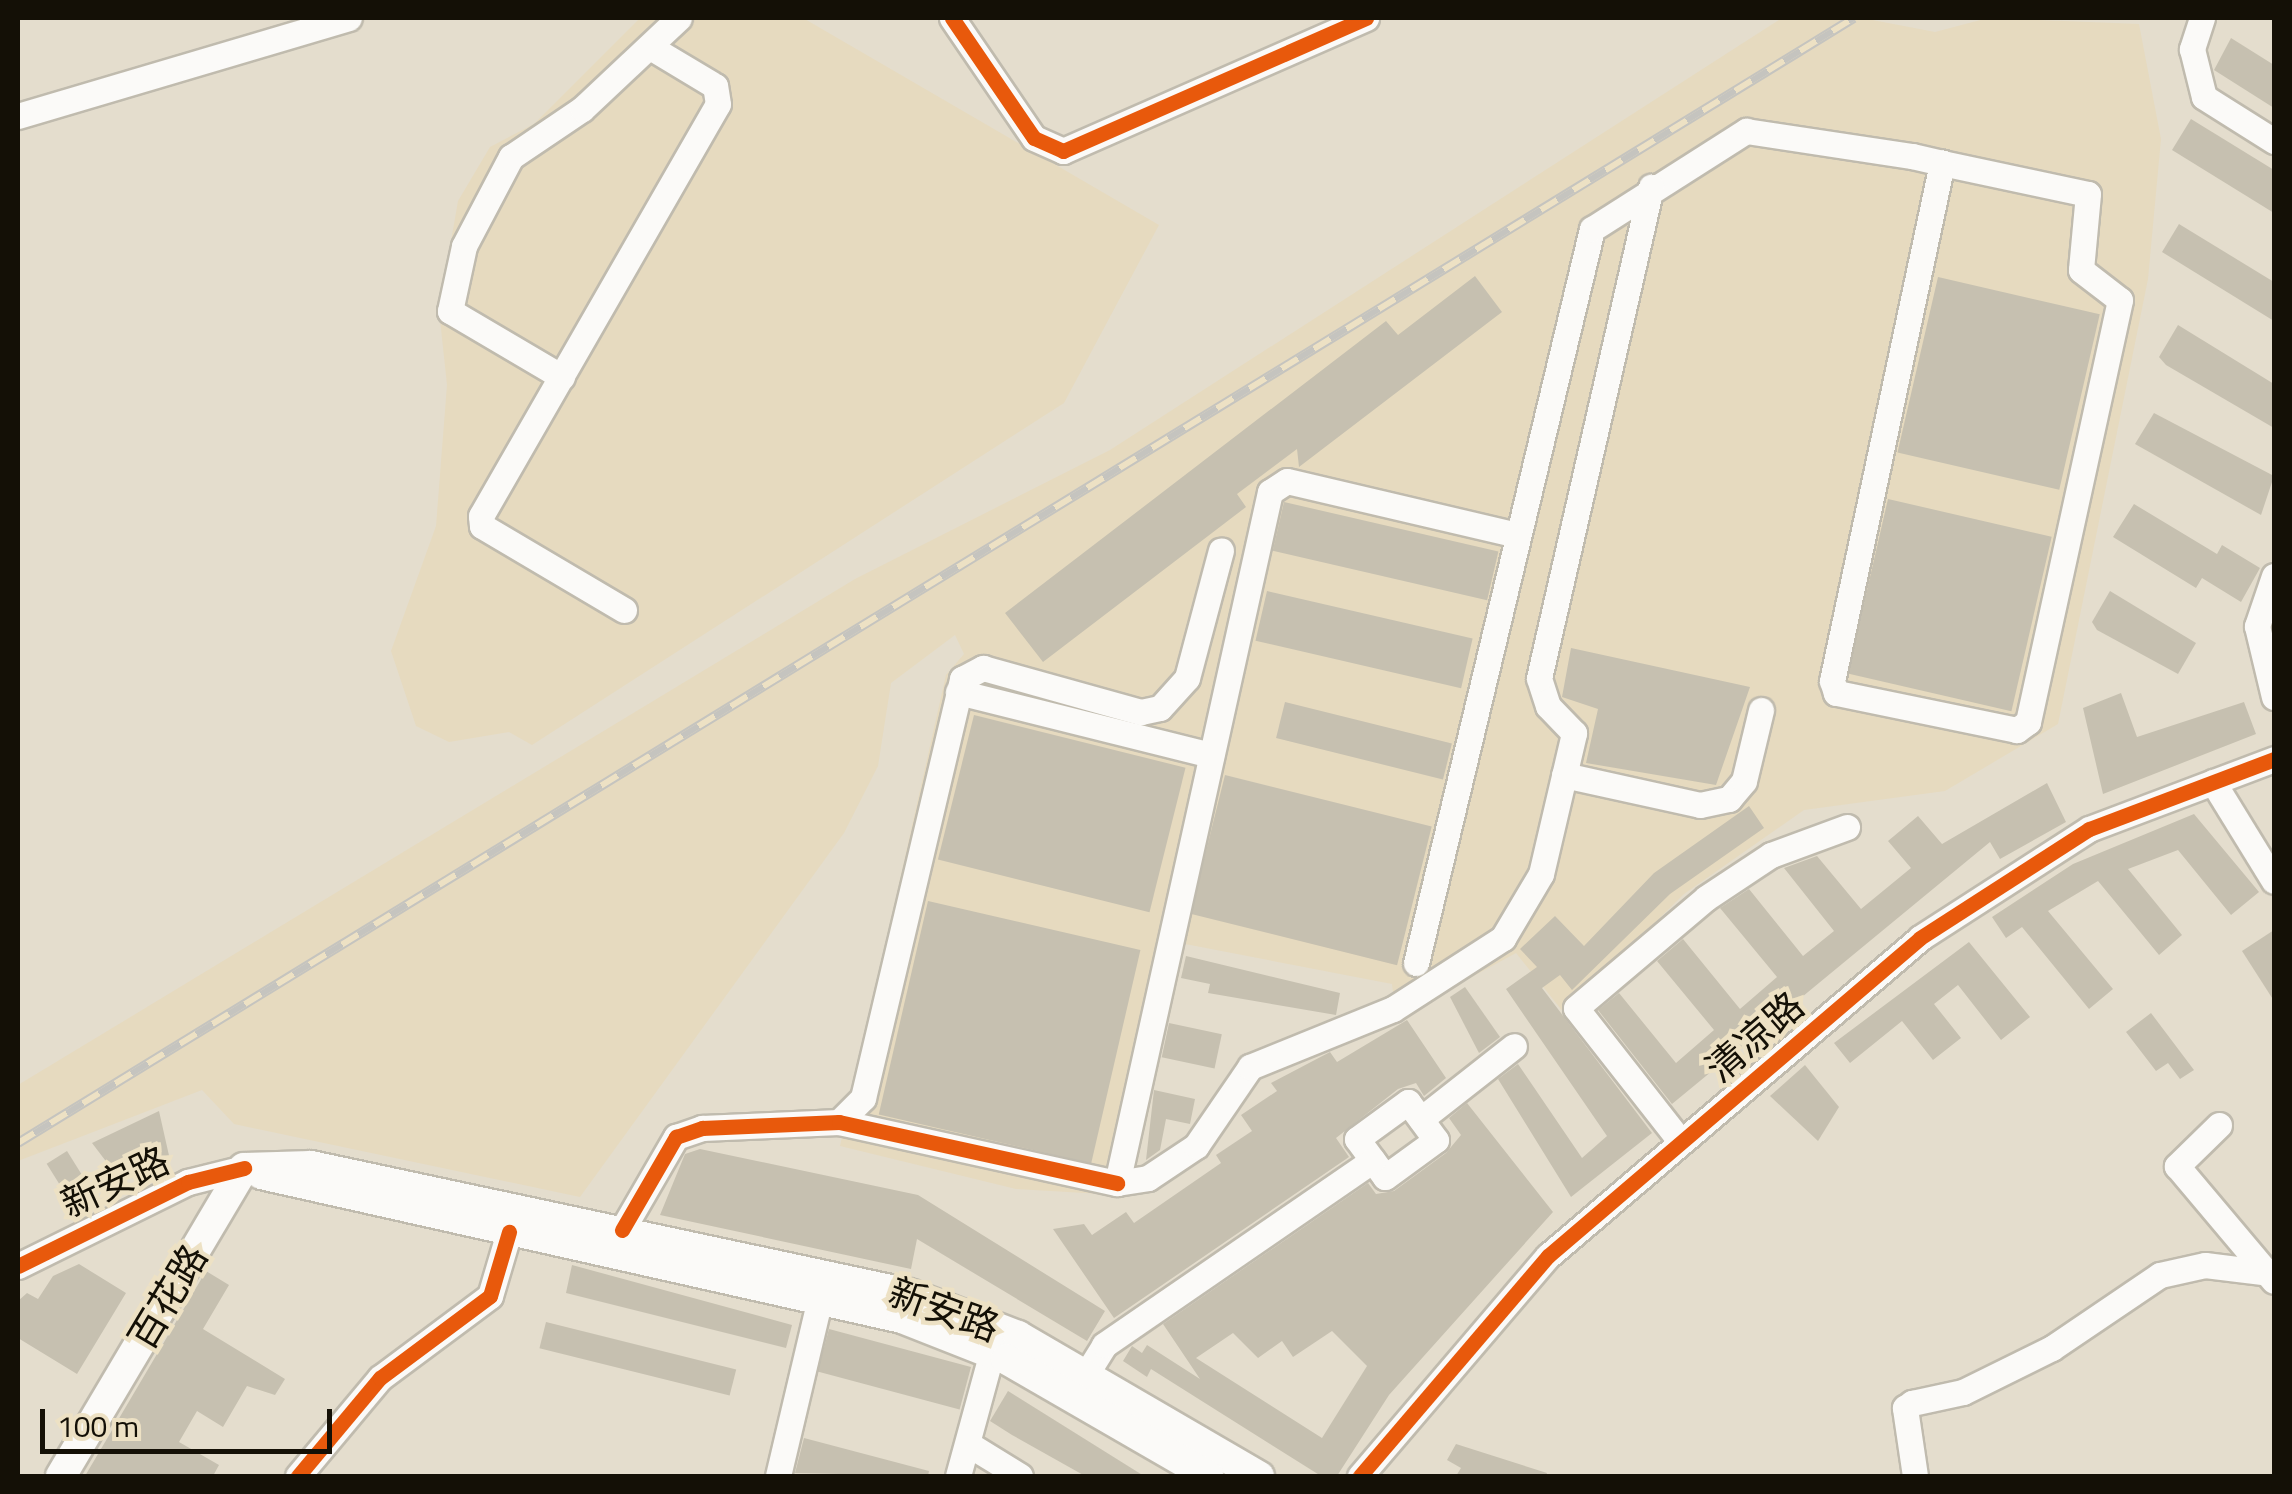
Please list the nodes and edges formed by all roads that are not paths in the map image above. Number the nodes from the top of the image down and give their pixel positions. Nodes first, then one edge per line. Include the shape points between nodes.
1 (348, 18) edge
2 (679, 18) edge
3 (952, 18) edge
4 (1366, 18) edge
5 (2202, 18) edge
6 (650, 47) junction
7 (18, 116) edge
8 (2274, 140) edge
9 (1942, 163) junction
10 (1651, 187) junction
11 (562, 378) junction
12 (1517, 535) junction
13 (1221, 550) dead end
14 (2274, 576) edge
15 (624, 610) dead end
16 (2270, 662) edge
17 (958, 692) junction
18 (2274, 697) edge
19 (1760, 710) dead end
20 (1211, 755) junction
21 (2274, 758) edge
22 (1564, 775) junction
23 (2213, 782) junction
24 (1848, 826) dead end
25 (2274, 881) edge
26 (1416, 963) dead end
27 (1514, 1046) dead end
28 (1420, 1119) junction
29 (839, 1122) junction
30 (2219, 1125) dead end
31 (1682, 1142) junction
32 (1373, 1160) junction
33 (244, 1168) junction
34 (1117, 1183) junction
35 (622, 1230) junction
36 (510, 1232) junction
37 (18, 1266) edge
38 (2272, 1277) edge
39 (820, 1298) junction
40 (992, 1352) junction
41 (1085, 1376) junction
42 (968, 1444) junction
43 (60, 1476) edge
44 (298, 1476) edge
45 (778, 1476) edge
46 (958, 1476) edge
47 (1020, 1476) edge
48 (1209, 1476) edge
49 (1259, 1476) edge
50 (1360, 1476) edge
51 (1916, 1476) edge

1 - 7 street
2 - 6 street
3 - 4 street via 1034,138 1063,150
5 - 8 street via 2192,49 2204,97
6 - 11 street via 715,86 718,104
6 - 11 street via 511,157 458,268 450,311
9 - 9 street via 1832,681 1836,692 2017,730 2038,702 2120,300 2081,270 2088,194
9 - 10 street via 1746,131
10 - 12 street via 1592,229
10 - 22 street via 1539,678 1548,706 1574,734
11 - 15 street via 482,526
12 - 20 street via 1287,481 1275,486
12 - 26 street
13 - 17 street via 1187,678 1160,708 1142,712 983,668 966,674
14 - 16 street via 2257,626
16 - 18 street
17 - 20 street
17 - 29 street via 863,1098
19 - 22 street via 1744,782 1729,798 1700,804
20 - 34 street
21 - 23 street, 清凉路
22 - 34 street via 1534,891 1490,950 1393,1008 1250,1067 1186,1156
23 - 25 street
23 - 31 street, 清凉路 via 2089,829 1979,894
24 - 31 street via 1770,856 1706,898 1576,1008
27 - 28 street
28 - 32 street via 1436,1140 1386,1177
28 - 32 street via 1408,1102 1357,1139
29 - 34 street
29 - 35 street via 684,1133
30 - 38 street via 2177,1166
31 - 50 street, 清凉路 via 1510,1294
32 - 41 street via 1104,1345
33 - 35 main road, 新安路 via 311,1166
33 - 36 main road, 新安路
33 - 37 street, 新安路 via 188,1182
33 - 43 main road, 百花路
35 - 41 main road, 新安路 via 909,1294 1006,1331
36 - 39 main road, 新安路
36 - 44 street via 490,1296 380,1378
38 - 51 street via 2204,1265 2160,1275 2052,1348 1963,1392 1912,1403 1905,1408
39 - 40 main road, 新安路
39 - 45 street
40 - 42 street
40 - 48 main road, 新安路
41 - 49 main road, 新安路
42 - 46 street
42 - 47 street

